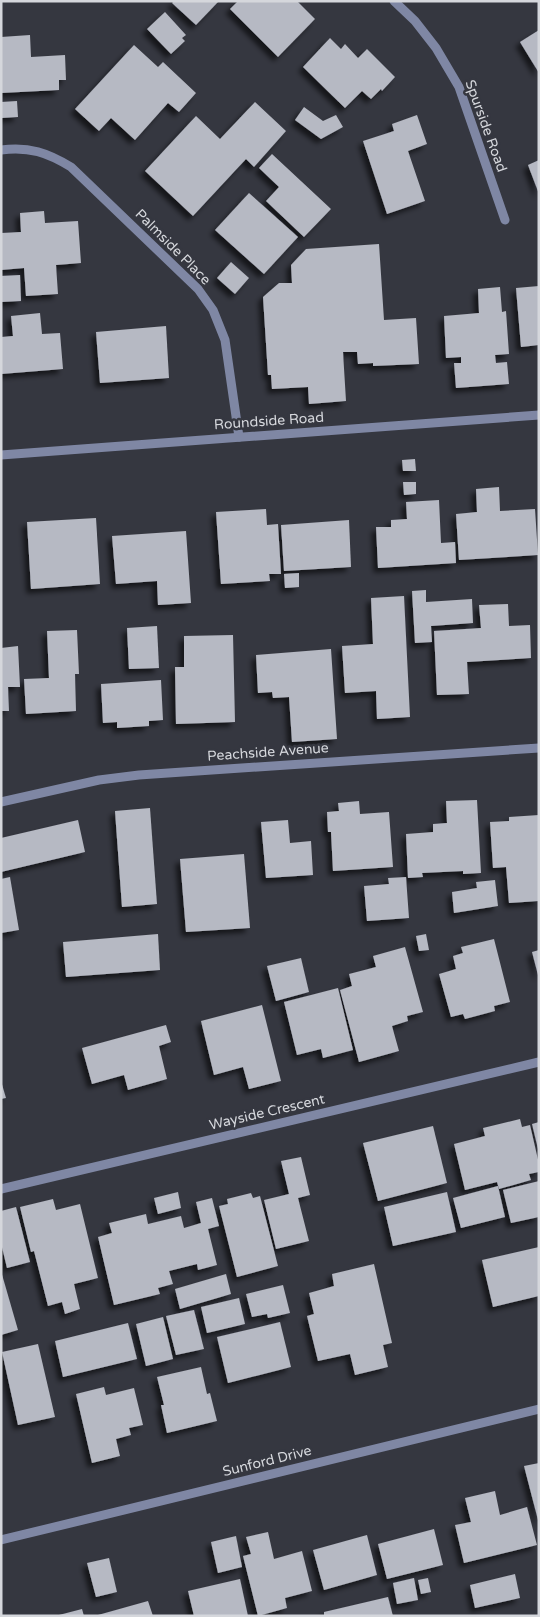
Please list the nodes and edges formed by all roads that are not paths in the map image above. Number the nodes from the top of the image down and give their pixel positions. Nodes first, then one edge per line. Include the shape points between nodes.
1 (394, 1) edge
2 (1, 150) edge
3 (505, 220) dead end
4 (539, 415) edge
5 (239, 437) junction
6 (1, 455) edge
7 (539, 748) edge
8 (1, 802) edge
9 (539, 1062) edge
10 (1, 1189) edge
11 (539, 1409) edge
12 (1, 1540) edge

1 - 3 street, Spurside Road via 436,48 459,87
2 - 5 street, Palmside Place via 35,150 71,167 198,288 213,310 225,340
4 - 5 street, Roundside Road
5 - 6 street, Roundside Road
7 - 8 street, Peachside Avenue via 139,775 99,780
9 - 10 street, Wayside Crescent
11 - 12 street, Sunford Drive

